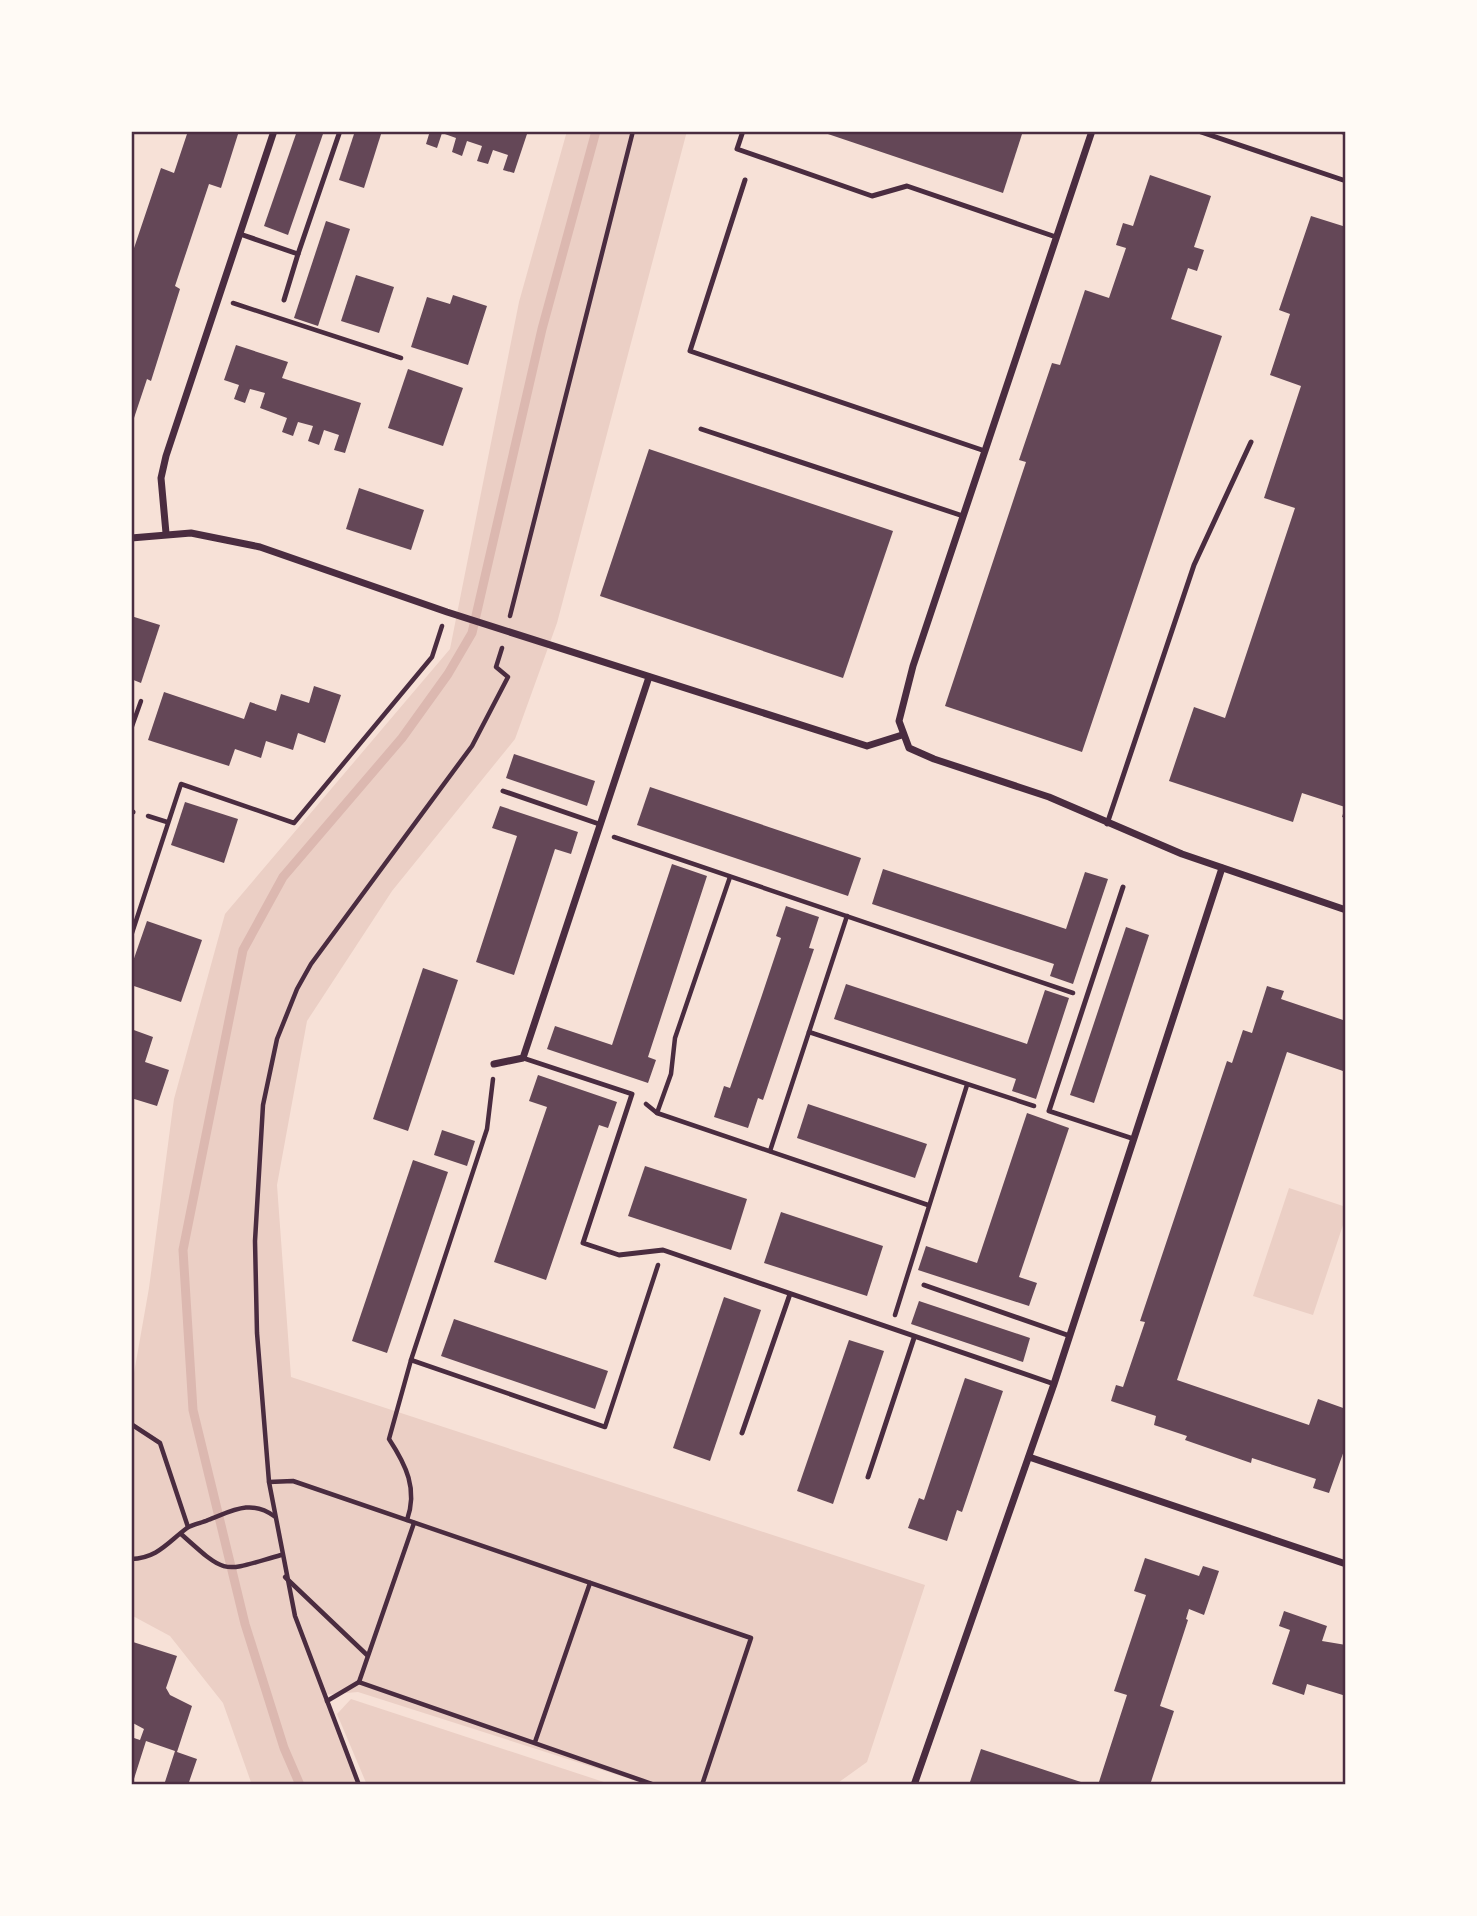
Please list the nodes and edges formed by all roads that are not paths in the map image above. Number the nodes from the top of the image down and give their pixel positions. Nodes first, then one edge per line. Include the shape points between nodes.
1 (274, 131) edge
2 (340, 131) edge
3 (743, 131) edge
4 (1092, 131) edge
5 (1198, 131) edge
6 (1340, 131) edge
7 (1346, 133) edge
8 (745, 180) dead end
9 (1346, 181) edge
10 (240, 234) junction
11 (1056, 237) junction
12 (299, 254) junction
13 (284, 300) dead end
14 (701, 429) dead end
15 (1251, 442) dead end
16 (985, 451) junction
17 (963, 516) junction
18 (166, 533) junction
19 (131, 538) edge
20 (649, 677) junction
21 (902, 735) junction
22 (503, 791) dead end
23 (1107, 824) junction
24 (598, 828) junction
25 (1222, 868) junction
26 (1123, 887) dead end
27 (1346, 910) edge
28 (523, 1058) junction
29 (494, 1064) road end
30 (1134, 1139) junction
31 (924, 1285) dead end
32 (790, 1294) junction
33 (1070, 1336) junction
34 (914, 1338) junction
35 (1054, 1384) junction
36 (742, 1433) dead end
37 (1028, 1457) junction
38 (868, 1477) dead end
39 (1346, 1564) edge
40 (912, 1784) edge

1 - 10 street
2 - 12 lane
3 - 11 lane via 737,149 872,196 907,186
4 - 11 street
5 - 9 lane
6 - 7 lane
8 - 16 lane via 690,351
10 - 12 lane
10 - 18 street via 166,456 161,478
11 - 16 street
12 - 13 lane
14 - 17 lane
15 - 23 lane via 1194,565
16 - 17 street
17 - 21 street via 901,703
18 - 19 street
18 - 20 street via 191,533 260,547
20 - 21 street via 867,746
20 - 24 street
21 - 23 street via 909,748 934,759 1049,797
22 - 24 lane
23 - 25 street
24 - 28 street
25 - 27 street
25 - 30 street
26 - 30 lane via 1049,1111
28 - 29 street
28 - 32 lane via 632,1094 583,1243 619,1255 663,1250
30 - 33 street
31 - 33 lane
32 - 34 lane
32 - 36 lane
33 - 35 street
34 - 35 lane
34 - 38 lane
35 - 37 street
37 - 39 street
37 - 40 street

